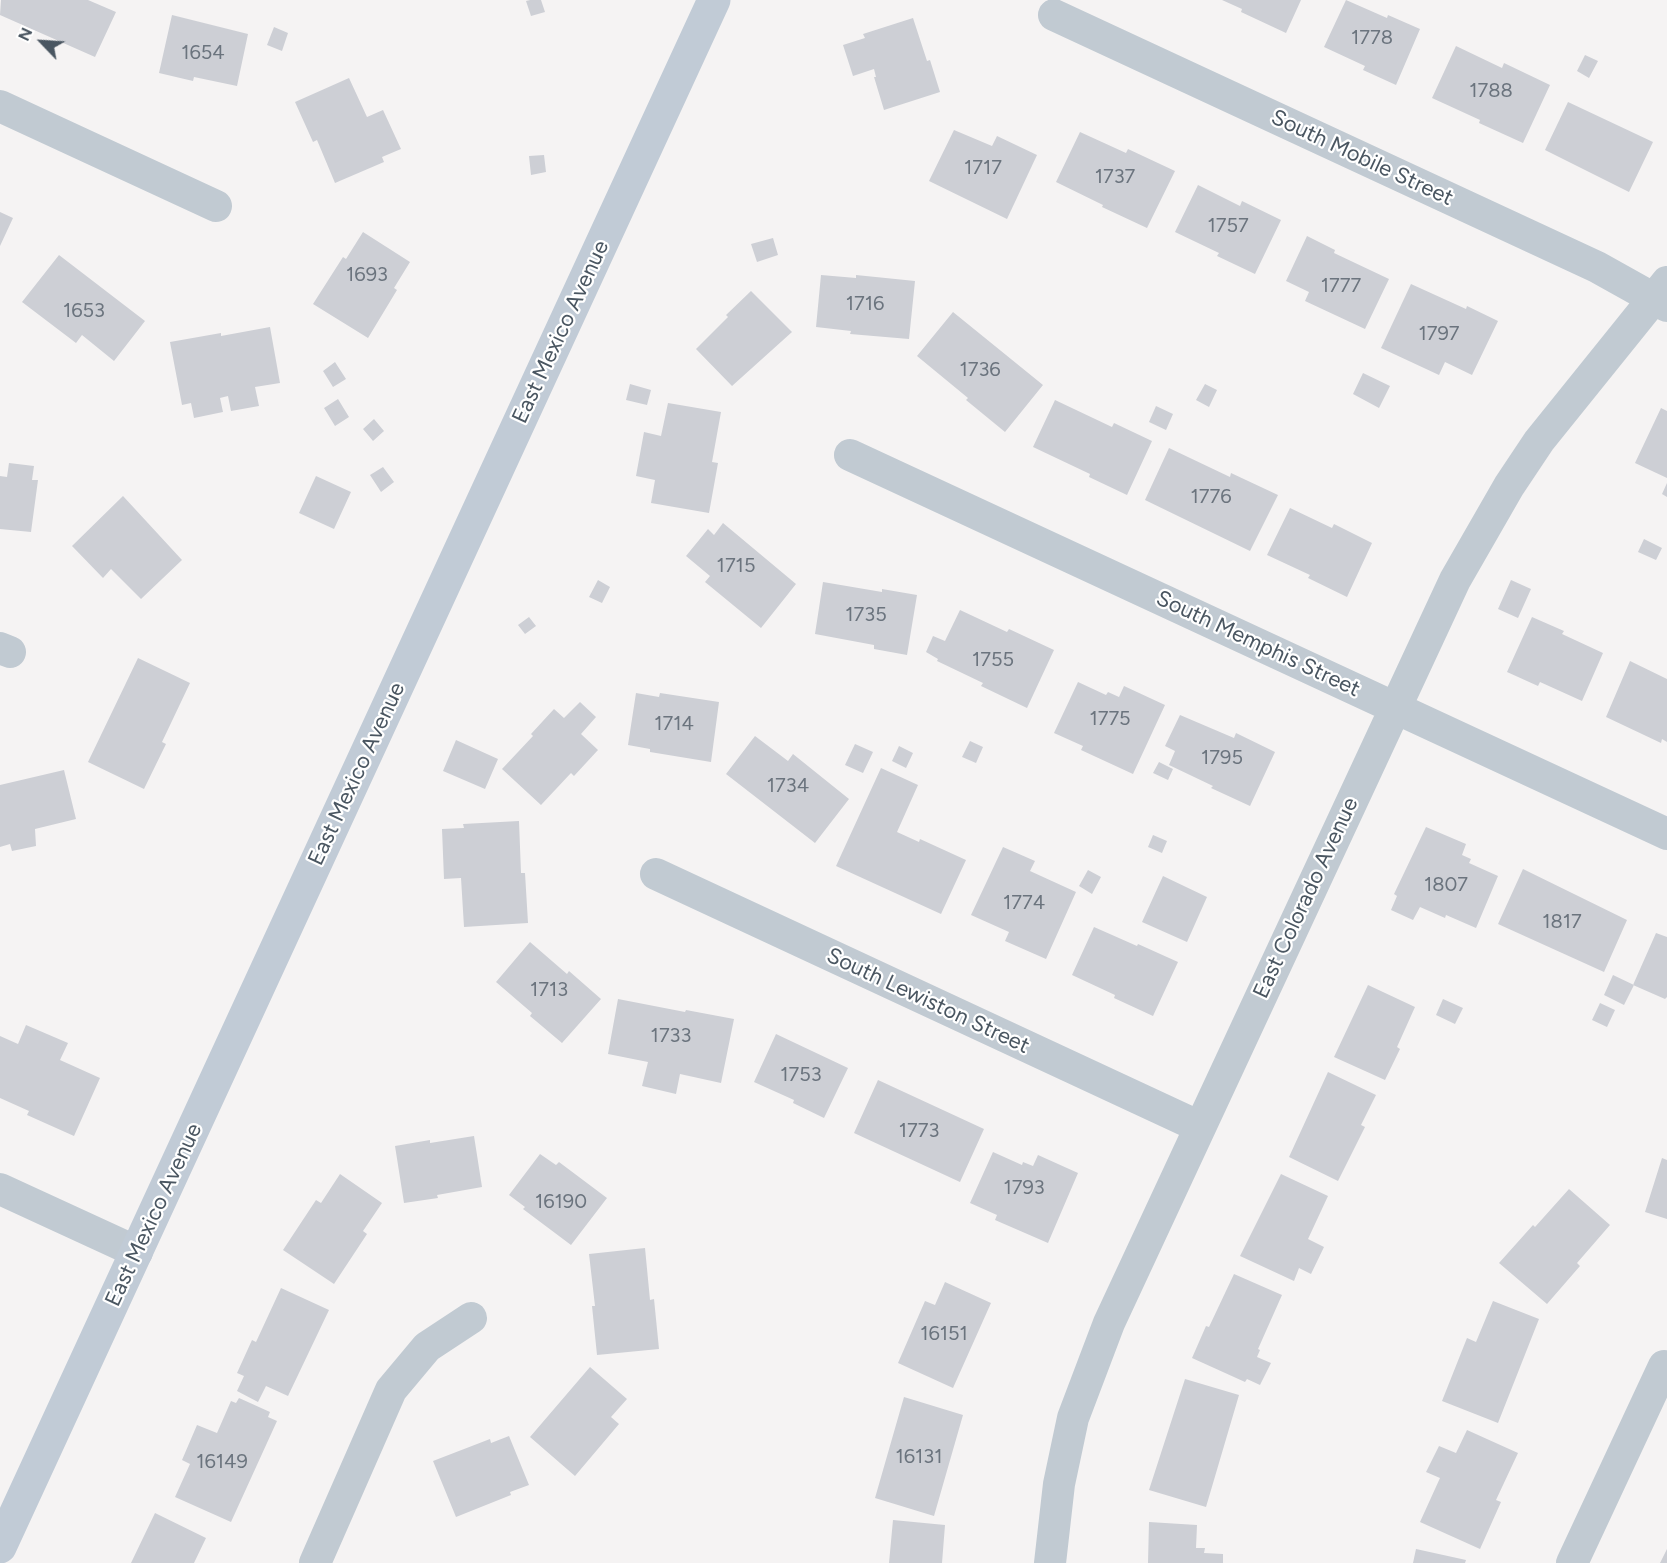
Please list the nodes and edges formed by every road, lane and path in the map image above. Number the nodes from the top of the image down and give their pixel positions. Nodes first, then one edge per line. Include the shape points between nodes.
1 (714, 0) edge
2 (1054, 15) dead end
3 (0, 106) edge
4 (216, 206) dead end
5 (1662, 296) edge
6 (850, 455) dead end
7 (1395, 707) junction
8 (1667, 834) edge
9 (656, 874) dead end
10 (1200, 1127) junction
11 (0, 1189) edge
12 (137, 1252) junction
13 (471, 1318) dead end
14 (1664, 1366) dead end
15 (0, 1547) edge
16 (315, 1563) edge
17 (1050, 1563) edge
18 (1572, 1563) edge

1 - 12 street, East Mexico Avenue
2 - 5 street, South Mobile Street
3 - 4 street
5 - 7 street, East Colorado Avenue via 1539,441 1509,486 1455,580
6 - 7 street, South Memphis Street
7 - 8 street, South Memphis Street
7 - 10 street, East Colorado Avenue
9 - 10 street, South Lewiston Street
10 - 17 street, East Colorado Avenue via 1109,1323 1073,1418 1059,1484
11 - 12 street
12 - 15 street, East Mexico Avenue
13 - 16 street via 427,1347 391,1390
14 - 18 street

